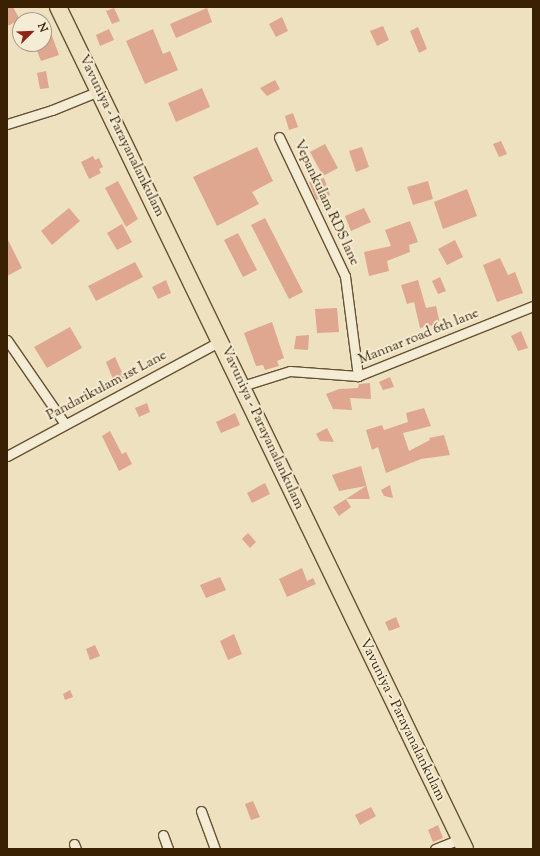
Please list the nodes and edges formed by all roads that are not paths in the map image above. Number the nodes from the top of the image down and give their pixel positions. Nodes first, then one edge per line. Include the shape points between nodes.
1 (58, 7) edge
2 (99, 91) junction
3 (7, 124) edge
4 (279, 136) dead end
5 (533, 306) edge
6 (7, 340) edge
7 (221, 341) junction
8 (358, 376) junction
9 (242, 386) junction
10 (65, 424) junction
11 (7, 456) edge
12 (201, 811) dead end
13 (164, 835) dead end
14 (462, 844) edge
15 (168, 849) edge
16 (215, 849) edge
17 (435, 849) edge

1 - 2 highway, Vavuniya - Parayanalankulam
2 - 3 street via 52,110
2 - 7 highway, Vavuniya - Parayanalankulam
4 - 8 street, Vepankulam RDS lane via 345,276
5 - 8 street, Mannar road 6th lane
6 - 10 street
7 - 9 highway, Vavuniya - Parayanalankulam
7 - 10 street, Pandarikulam 1st Lane
8 - 9 street, Mannar road 6th lane via 290,371
9 - 14 highway, Vavuniya - Parayanalankulam
10 - 11 street, Pandarikulam 1st Lane
12 - 16 street
13 - 15 street
14 - 17 street

